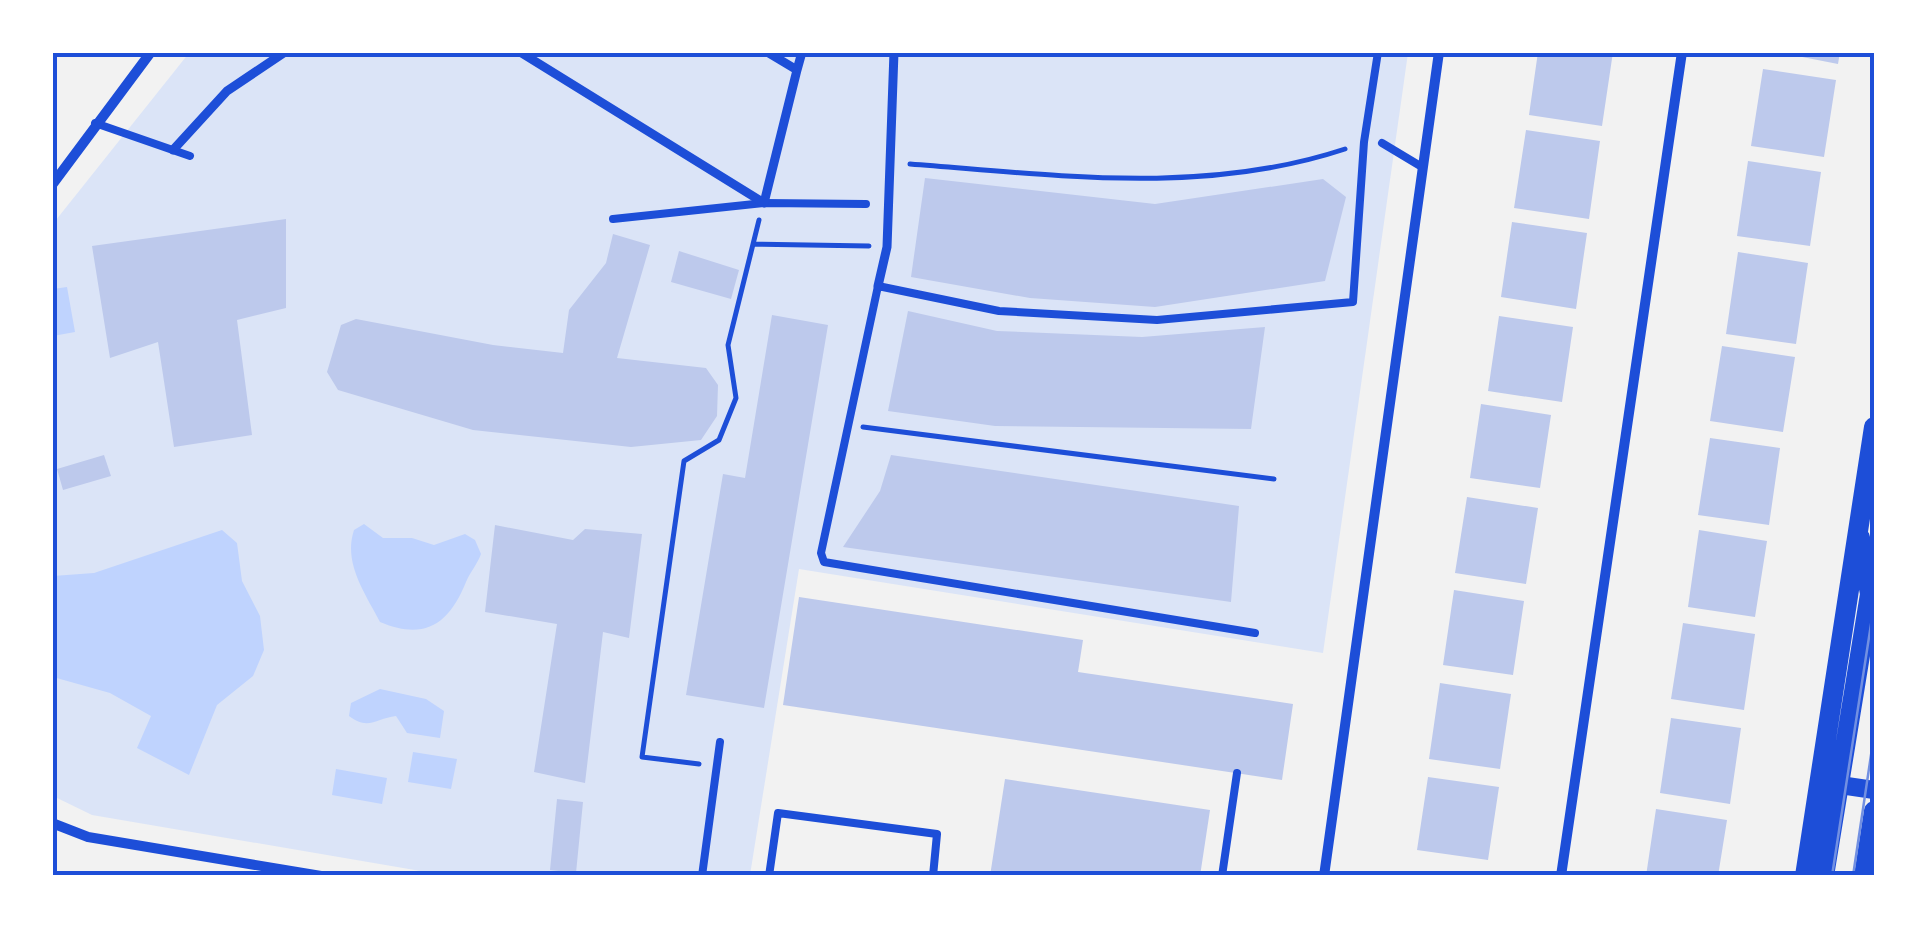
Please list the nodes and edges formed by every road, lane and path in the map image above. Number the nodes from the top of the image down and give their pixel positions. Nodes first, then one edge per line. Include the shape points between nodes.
1 (150, 52) edge
2 (285, 52) edge
3 (520, 52) edge
4 (767, 52) edge
5 (802, 52) edge
6 (894, 52) edge
7 (1378, 52) edge
8 (1440, 52) edge
9 (1682, 52) edge
10 (798, 70) junction
11 (95, 123) junction
12 (1364, 142) junction
13 (1382, 143) dead end
14 (173, 150) junction
15 (190, 156) dead end
16 (892, 163) junction
17 (1422, 166) junction
18 (52, 185) edge
19 (764, 203) junction
20 (866, 204) dead end
21 (613, 219) dead end
22 (754, 244) junction
23 (887, 248) junction
24 (878, 286) junction
25 (845, 425) junction
26 (1874, 427) edge
27 (1274, 480) dead end
28 (1858, 532) junction
29 (1255, 633) dead end
30 (720, 742) dead end
31 (716, 766) junction
32 (1237, 773) dead end
33 (1840, 784) junction
34 (1874, 790) edge
35 (1874, 811) edge
36 (52, 823) edge
37 (1868, 866) edge
38 (321, 876) edge
39 (702, 876) edge
40 (769, 876) edge
41 (933, 876) edge
42 (1222, 876) edge
43 (1324, 876) edge
44 (1560, 876) edge
45 (1805, 876) edge
46 (1824, 876) edge

1 - 11 street
2 - 14 street via 226,91
3 - 19 street
4 - 10 street
5 - 10 street
6 - 16 street
7 - 12 lane
8 - 17 street
9 - 44 street
10 - 19 street
11 - 14 lane
11 - 18 street
12 - 16 path via 1292,166 1214,178 1130,180
12 - 24 lane via 1352,302 1156,320 999,311
13 - 17 lane
14 - 15 lane
16 - 23 street
17 - 43 street
19 - 20 lane
19 - 21 lane
19 - 22 path
22 - 23 path
22 - 31 path via 728,346 736,398 719,440 684,462 642,757
23 - 24 street
24 - 25 lane
25 - 27 path
25 - 29 lane via 820,553 824,562
26 - 28 main road
28 - 33 main road via 1870,594
28 - 45 main road
30 - 31 lane
31 - 39 lane
32 - 42 lane
33 - 34 street
33 - 46 main road
35 - 37 main road
36 - 38 street via 88,837
40 - 41 lane via 778,813 938,834

